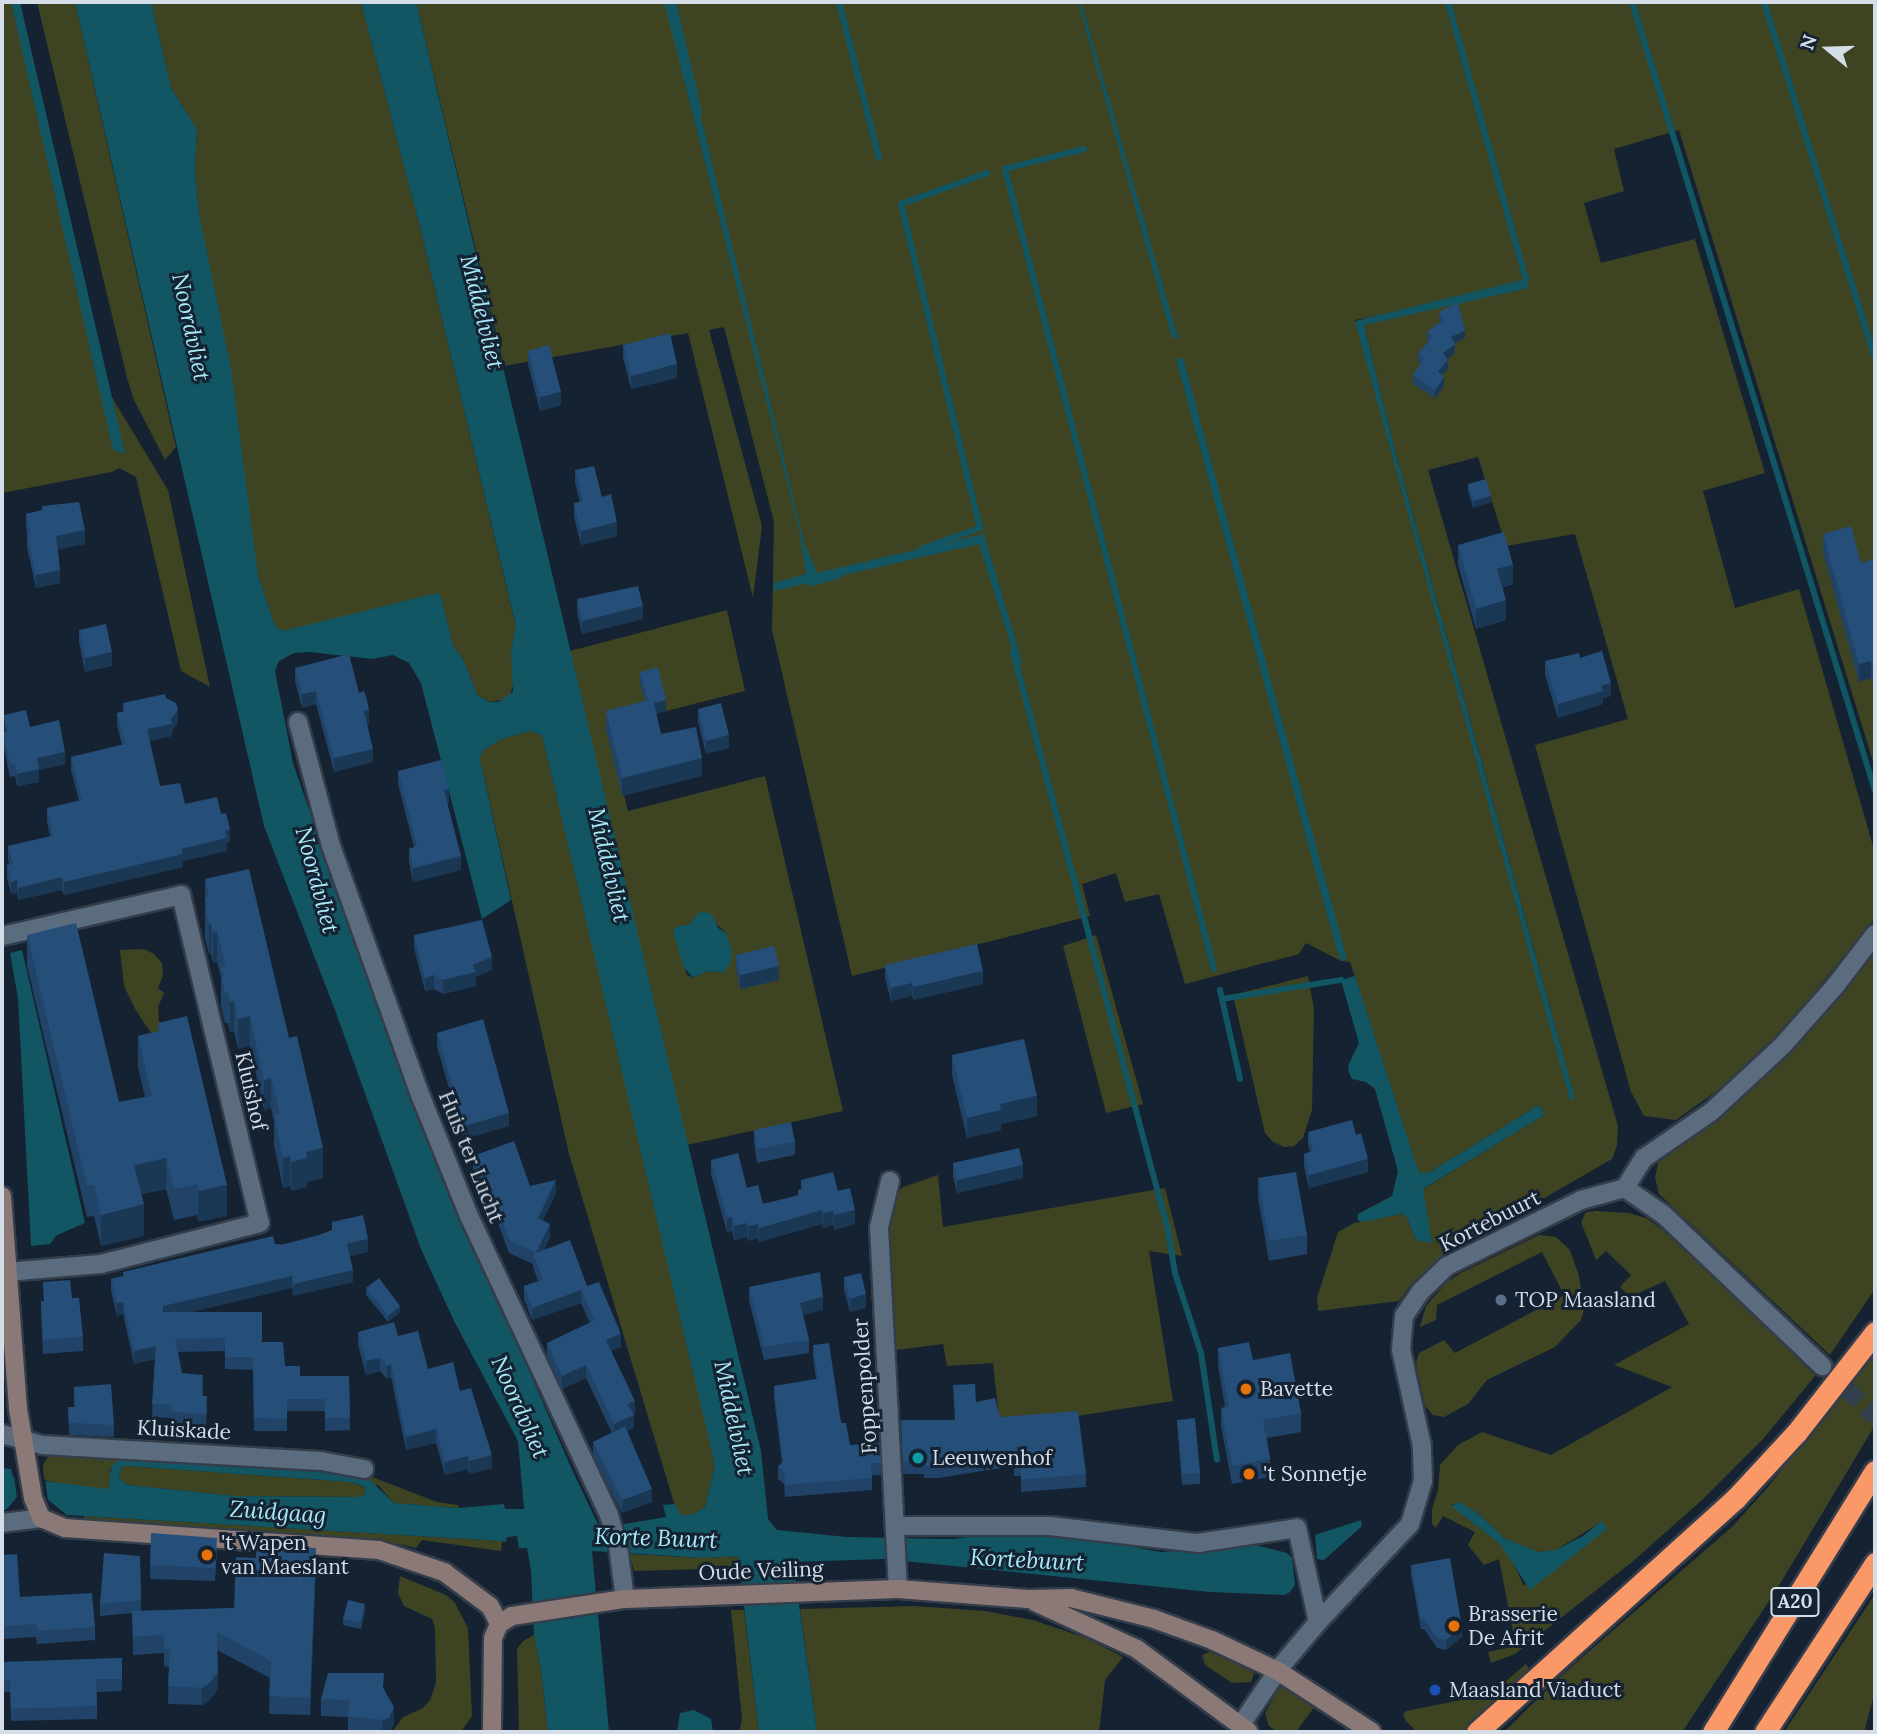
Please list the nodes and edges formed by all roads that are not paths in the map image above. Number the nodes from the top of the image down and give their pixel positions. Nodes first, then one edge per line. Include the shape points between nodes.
1 (298, 722) dead end
2 (1875, 934) edge
3 (2, 936) edge
4 (890, 1181) dead end
5 (1625, 1188) junction
6 (2, 1196) edge
7 (6, 1272) junction
8 (1875, 1332) edge
9 (1822, 1366) tunnel mouth
10 (2, 1434) edge
11 (23, 1441) junction
12 (363, 1469) dead end
13 (1875, 1471) edge
14 (41, 1518) junction
15 (2, 1523) edge
16 (897, 1529) junction
17 (1875, 1563) edge
18 (898, 1589) junction
19 (625, 1599) junction
20 (1028, 1599) junction
21 (1318, 1622) junction
22 (499, 1625) junction
23 (1278, 1671) junction
24 (1520, 1691) junction
25 (1244, 1729) edge
26 (492, 1732) edge
27 (1371, 1732) edge
28 (1477, 1732) edge
29 (1494, 1732) edge
30 (1713, 1732) edge
31 (1765, 1732) edge

1 - 19 street, Huis ter Lucht via 331,846 421,1097 469,1216 609,1515
2 - 5 street via 1783,1045 1711,1112 1644,1158
3 - 7 street, Kluishof via 181,895 260,1223 101,1264
4 - 16 street, Foppenpolder via 879,1227
5 - 9 street via 1664,1214
5 - 21 street, Kortebuurt via 1581,1200 1447,1266 1420,1292 1405,1316 1401,1350 1422,1446 1423,1481 1417,1503 1410,1524
6 - 7 main road
7 - 11 main road
8 - 24 highway via 1822,1403 1735,1499
10 - 11 street, Kluiskade
11 - 12 street, Kluiskade via 321,1461
11 - 14 main road
13 - 30 highway, A20
14 - 15 street
14 - 22 main road via 65,1528 379,1550 444,1572 490,1606
16 - 18 street, Foppenpolder
16 - 21 street via 1050,1526 1198,1543 1297,1528
17 - 31 highway, A20
18 - 19 main road, Oude Veiling
18 - 20 main road, Oude Veiling
19 - 22 main road, Oude Veiling via 523,1614
20 - 23 main road, Oude Veiling via 1071,1598 1154,1619
20 - 25 main road, Oude Veiling via 1127,1643
21 - 23 street, Kortebuurt
22 - 26 main road via 491,1651
23 - 25 street, Kortebuurt
23 - 27 main road, Oude Veiling
24 - 28 highway
24 - 29 highway

